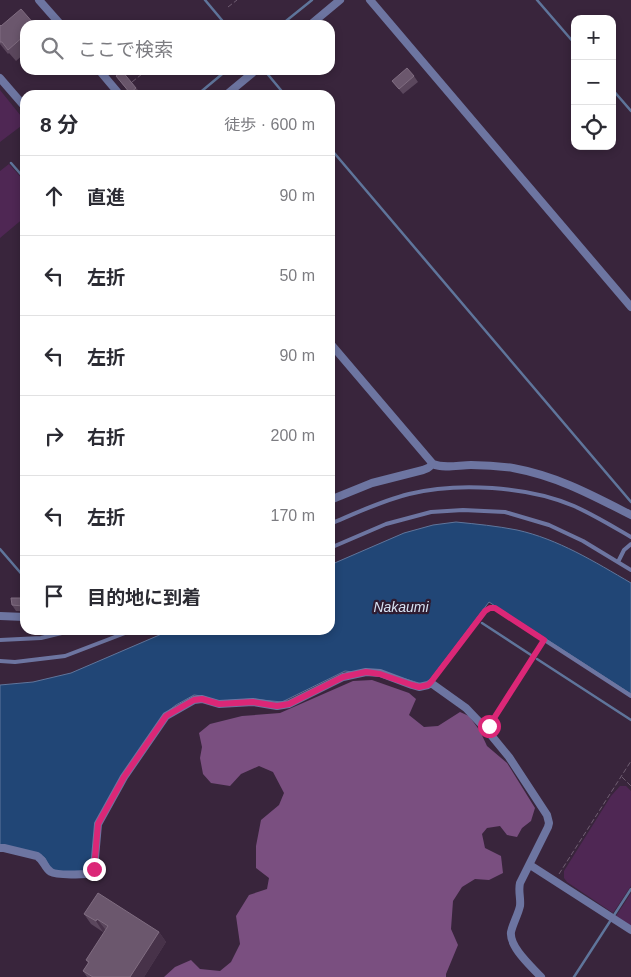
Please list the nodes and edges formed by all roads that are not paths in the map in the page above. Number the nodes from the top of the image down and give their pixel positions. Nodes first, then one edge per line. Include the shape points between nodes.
1 (39, 0) edge
2 (340, 0) edge
3 (370, 0) edge
4 (57, 20) edge
5 (316, 20) edge
6 (103, 75) edge
7 (250, 75) edge
8 (0, 78) edge
9 (116, 90) edge
10 (232, 90) edge
11 (20, 101) edge
12 (631, 307) edge
13 (335, 349) edge
14 (433, 464) junction
15 (335, 498) edge
16 (631, 515) edge
17 (335, 522) edge
18 (631, 537) edge
19 (631, 544) edge
20 (335, 546) edge
21 (618, 562) junction
22 (631, 570) edge
23 (0, 616) edge
24 (20, 617) edge
25 (53, 635) edge
26 (120, 635) edge
27 (0, 640) edge
28 (0, 660) edge
29 (433, 680) junction
30 (631, 696) edge
31 (0, 848) edge
32 (530, 866) junction
33 (631, 930) edge
34 (541, 977) edge

1 - 4 street
2 - 5 street
3 - 12 street
6 - 9 street
7 - 10 street
8 - 11 street
13 - 14 street
14 - 15 street
14 - 16 street via 494,465 540,474 579,488
17 - 18 lane via 411,494 444,488 486,488 553,498
19 - 21 lane
20 - 21 lane via 386,524 431,512 505,512 549,525
21 - 22 lane
23 - 24 street
25 - 27 lane
26 - 28 lane via 65,656 14,662
29 - 30 lane via 485,611 495,608
29 - 31 street via 419,687 366,672 343,677 289,704 277,706 194,700 166,716 124,777 98,824 95,866 88,874 55,874 37,856
29 - 32 street via 486,729 545,811 548,827
32 - 33 street
32 - 34 street via 520,882 520,903 511,938

